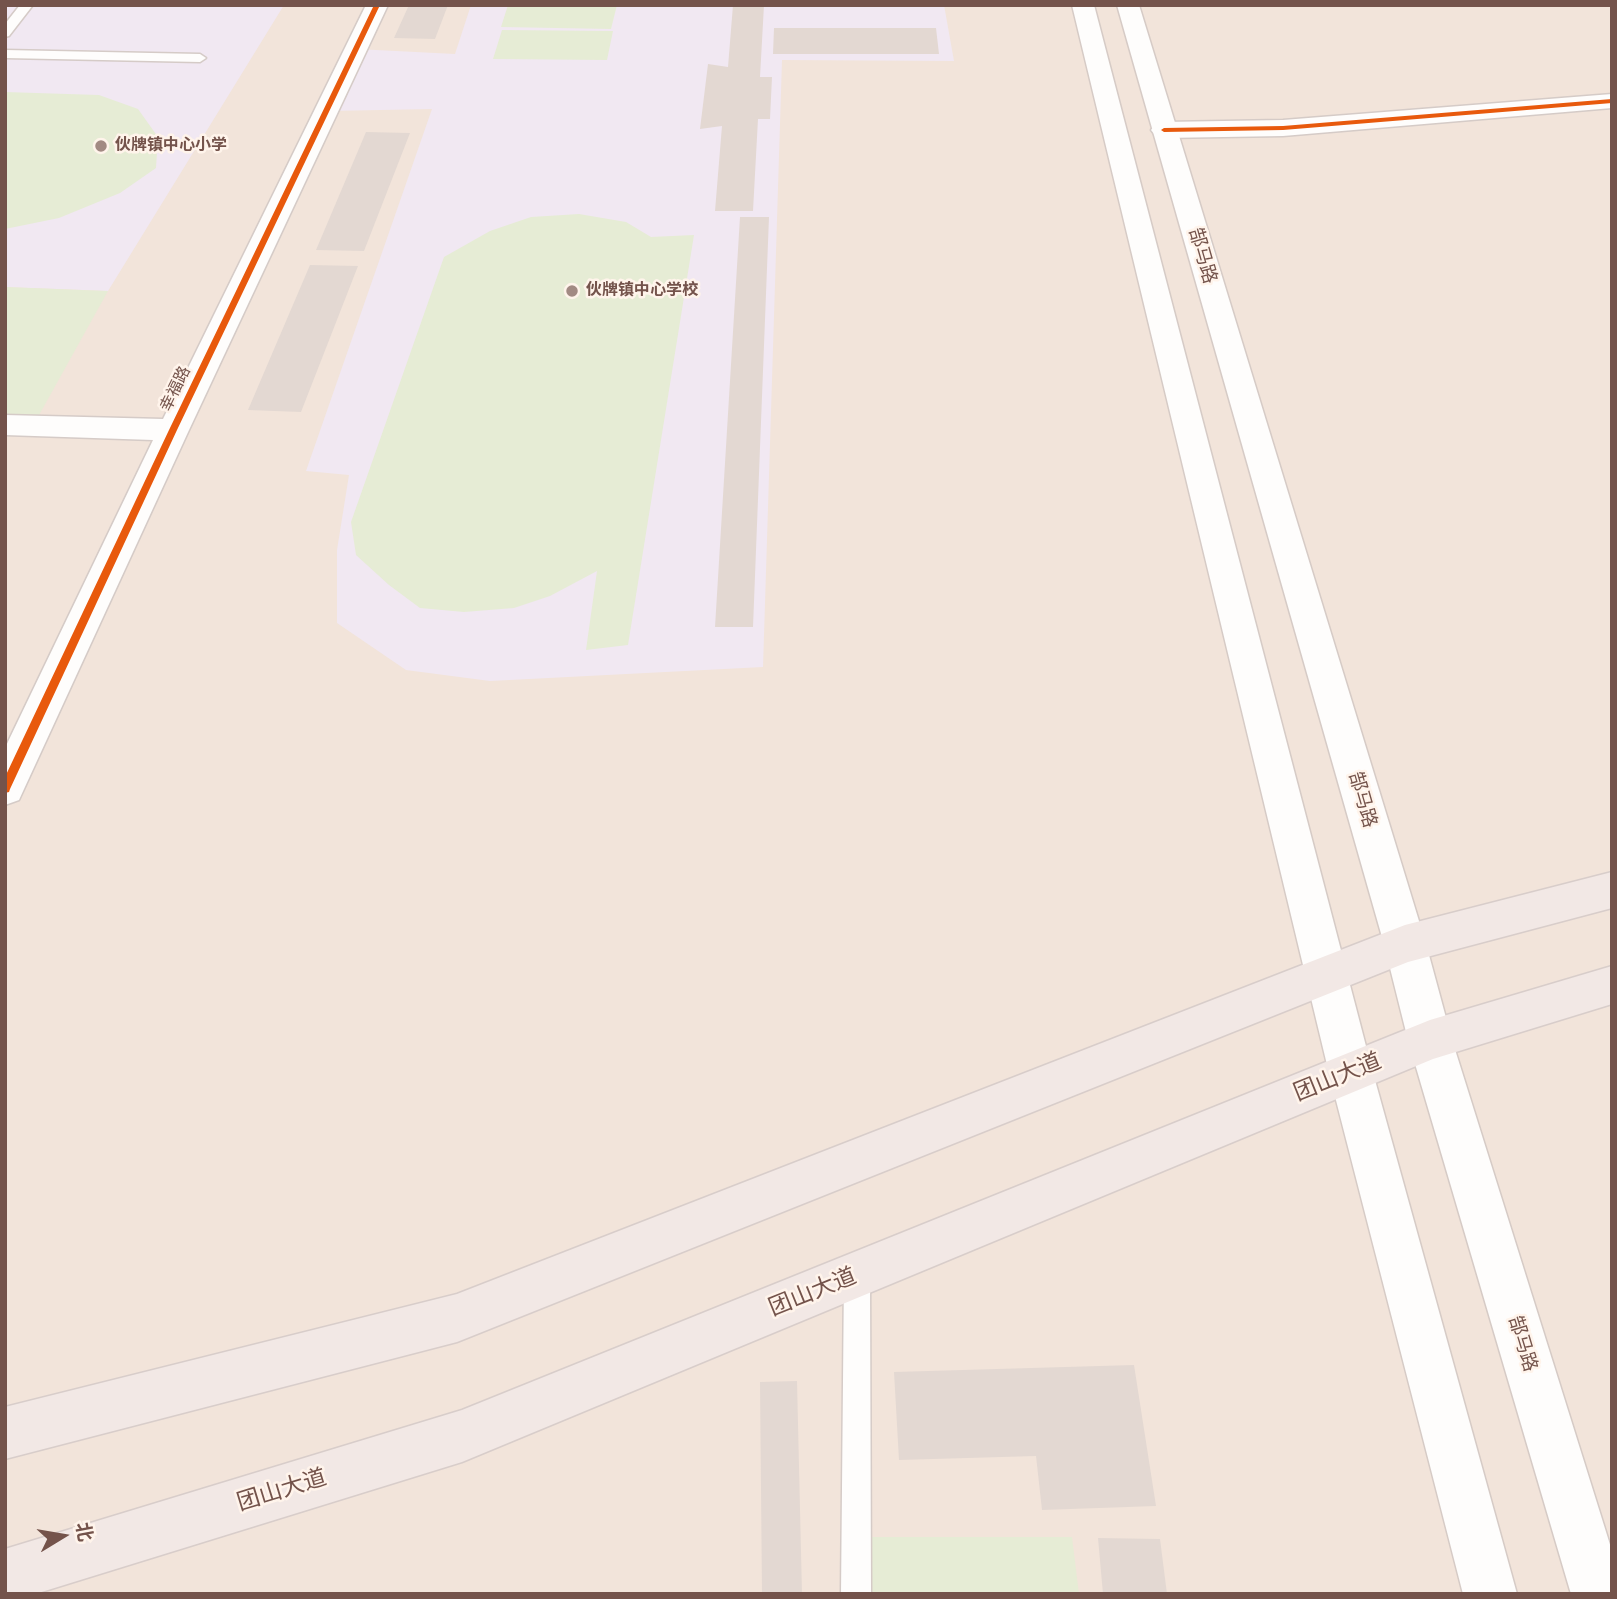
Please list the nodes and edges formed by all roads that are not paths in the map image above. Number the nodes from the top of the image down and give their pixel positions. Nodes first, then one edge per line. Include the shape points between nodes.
1 (27, 5) edge
2 (377, 5) edge
3 (1083, 5) edge
4 (1128, 5) edge
5 (5, 33) edge
6 (5, 54) edge
7 (200, 58) dead end
8 (1612, 101) edge
9 (1164, 130) junction
10 (5, 425) edge
11 (173, 430) junction
12 (5, 789) edge
13 (1612, 890) edge
14 (1405, 944) junction
15 (1327, 975) junction
16 (1612, 985) edge
17 (1430, 1040) junction
18 (1351, 1073) junction
19 (857, 1275) junction
20 (5, 1433) edge
21 (5, 1576) edge
22 (856, 1594) edge
23 (1490, 1594) edge
24 (1598, 1594) edge

1 - 5 lane
2 - 11 main road, 幸福路
3 - 15 main road
4 - 9 main road, 郜马路
6 - 7 lane
8 - 9 main road via 1283,128
9 - 14 main road, 郜马路
10 - 11 main road
11 - 12 main road, 幸福路
13 - 14 highway
14 - 15 highway
14 - 17 main road, 郜马路
15 - 18 main road
15 - 20 highway via 457,1318
16 - 17 highway, 团山大道
17 - 18 highway, 团山大道
17 - 24 main road, 郜马路
18 - 19 highway, 团山大道
18 - 23 main road
19 - 21 highway, 团山大道 via 462,1436
19 - 22 lane

